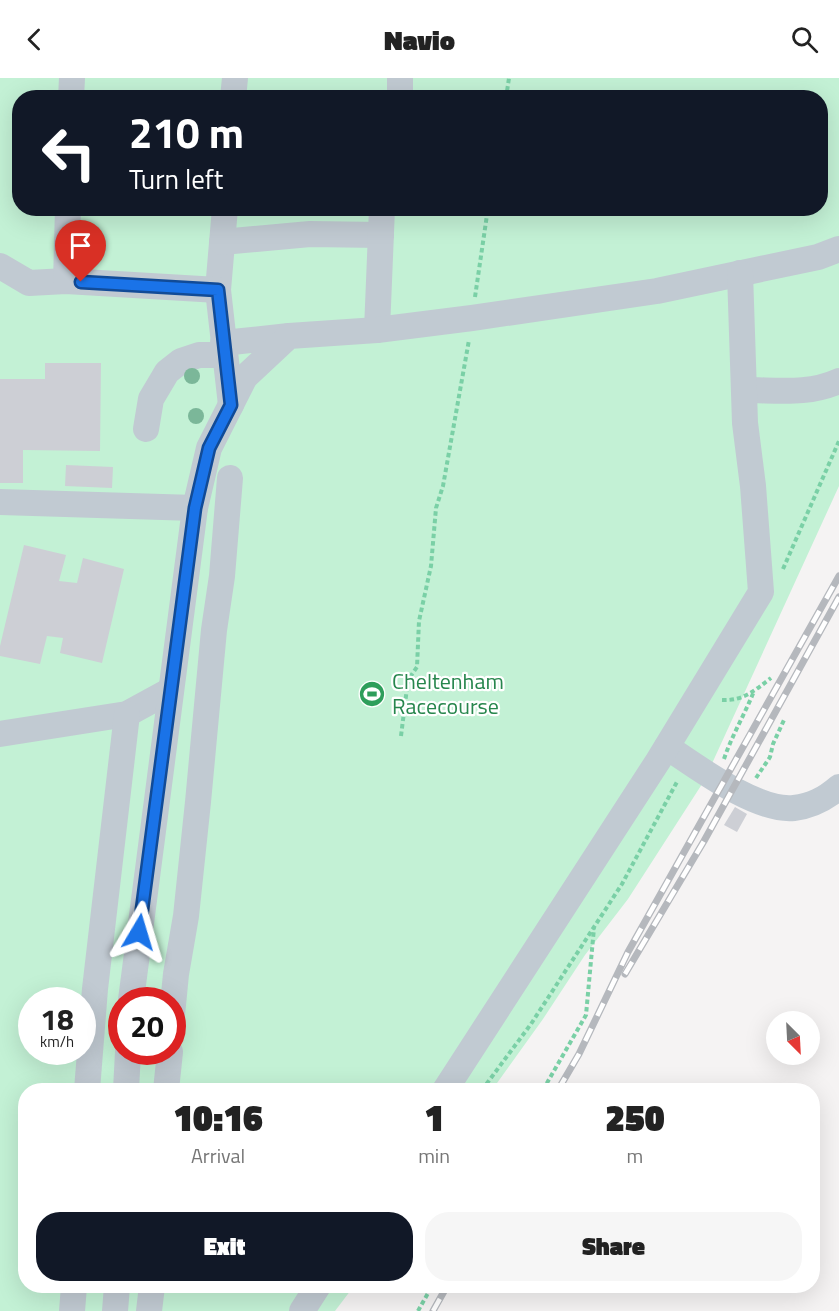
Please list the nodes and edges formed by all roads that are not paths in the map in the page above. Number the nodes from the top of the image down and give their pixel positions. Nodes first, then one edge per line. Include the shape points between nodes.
1 (68, 216) edge
2 (224, 216) edge
3 (382, 216) edge
4 (395, 216) edge
5 (381, 235) junction
6 (222, 242) junction
7 (839, 249) edge
8 (0, 266) edge
9 (740, 273) junction
10 (66, 281) junction
11 (218, 290) junction
12 (385, 328) junction
13 (289, 336) junction
14 (224, 349) junction
15 (839, 381) edge
16 (744, 390) junction
17 (231, 405) junction
18 (146, 429) dead end
19 (230, 478) dead end
20 (0, 502) edge
21 (195, 508) junction
22 (171, 690) junction
23 (127, 714) junction
24 (0, 734) edge
25 (667, 747) junction
26 (839, 787) edge
27 (133, 987) edge
28 (175, 987) edge
29 (127, 1065) edge
30 (169, 1065) edge
31 (87, 1083) edge
32 (126, 1083) edge
33 (167, 1083) edge
34 (450, 1083) edge
35 (73, 1293) edge
36 (116, 1293) edge
37 (151, 1293) edge
38 (314, 1293) edge
39 (72, 1311) edge
40 (115, 1311) edge
41 (149, 1311) edge
42 (302, 1311) edge

1 - 10 lane
2 - 6 lane
3 - 5 lane
4 - 12 lane
5 - 6 lane via 310,234
5 - 12 lane
6 - 11 lane
7 - 9 lane via 818,258
8 - 10 lane via 29,283
9 - 12 lane via 657,291
9 - 16 lane
10 - 11 lane
11 - 14 lane
12 - 13 lane
13 - 14 lane
13 - 17 lane via 245,376
14 - 17 lane
14 - 18 lane via 182,361 167,372 151,399
15 - 16 lane via 807,390
16 - 25 lane via 761,592
17 - 21 lane via 209,448
19 - 28 lane via 186,916
20 - 21 lane
21 - 22 lane
22 - 23 lane
22 - 27 lane
23 - 24 lane
23 - 31 lane via 94,989
25 - 26 lane via 759,803 793,809 823,800
25 - 34 lane
29 - 32 lane
30 - 33 lane
35 - 39 lane
36 - 40 lane
37 - 41 lane
38 - 42 lane

